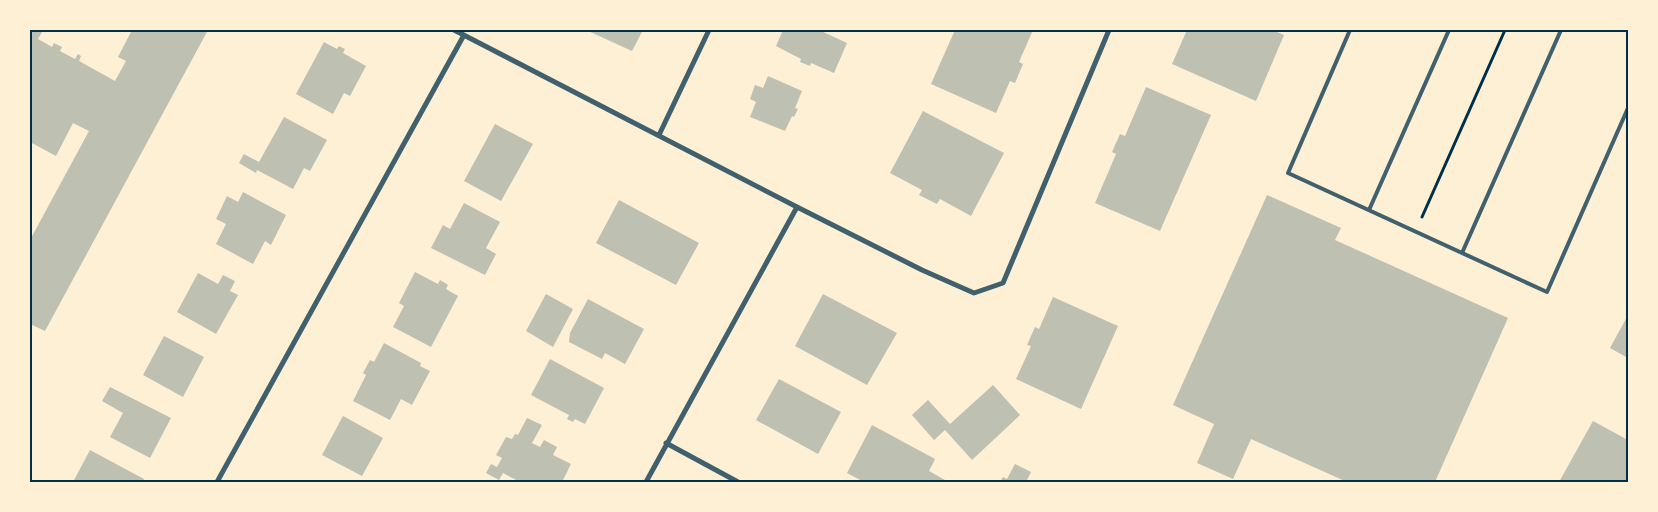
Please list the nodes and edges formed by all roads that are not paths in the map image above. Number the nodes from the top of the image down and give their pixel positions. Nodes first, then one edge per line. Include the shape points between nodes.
1 (454, 30) edge
2 (709, 30) edge
3 (1110, 30) edge
4 (1350, 30) edge
5 (1449, 30) edge
6 (1561, 30) edge
7 (464, 35) junction
8 (1628, 108) edge
9 (659, 135) junction
10 (797, 207) junction
11 (1369, 210) junction
12 (1462, 253) junction
13 (666, 443) junction
14 (217, 482) edge
15 (646, 482) edge
16 (738, 482) edge

1 - 7 street
2 - 9 street
3 - 10 street via 1003,283 974,293
4 - 11 lane via 1288,173
5 - 11 lane
6 - 12 lane
7 - 9 street
7 - 14 street
8 - 12 lane via 1547,292
9 - 10 street
10 - 13 street
11 - 12 lane
13 - 15 street
13 - 16 street

